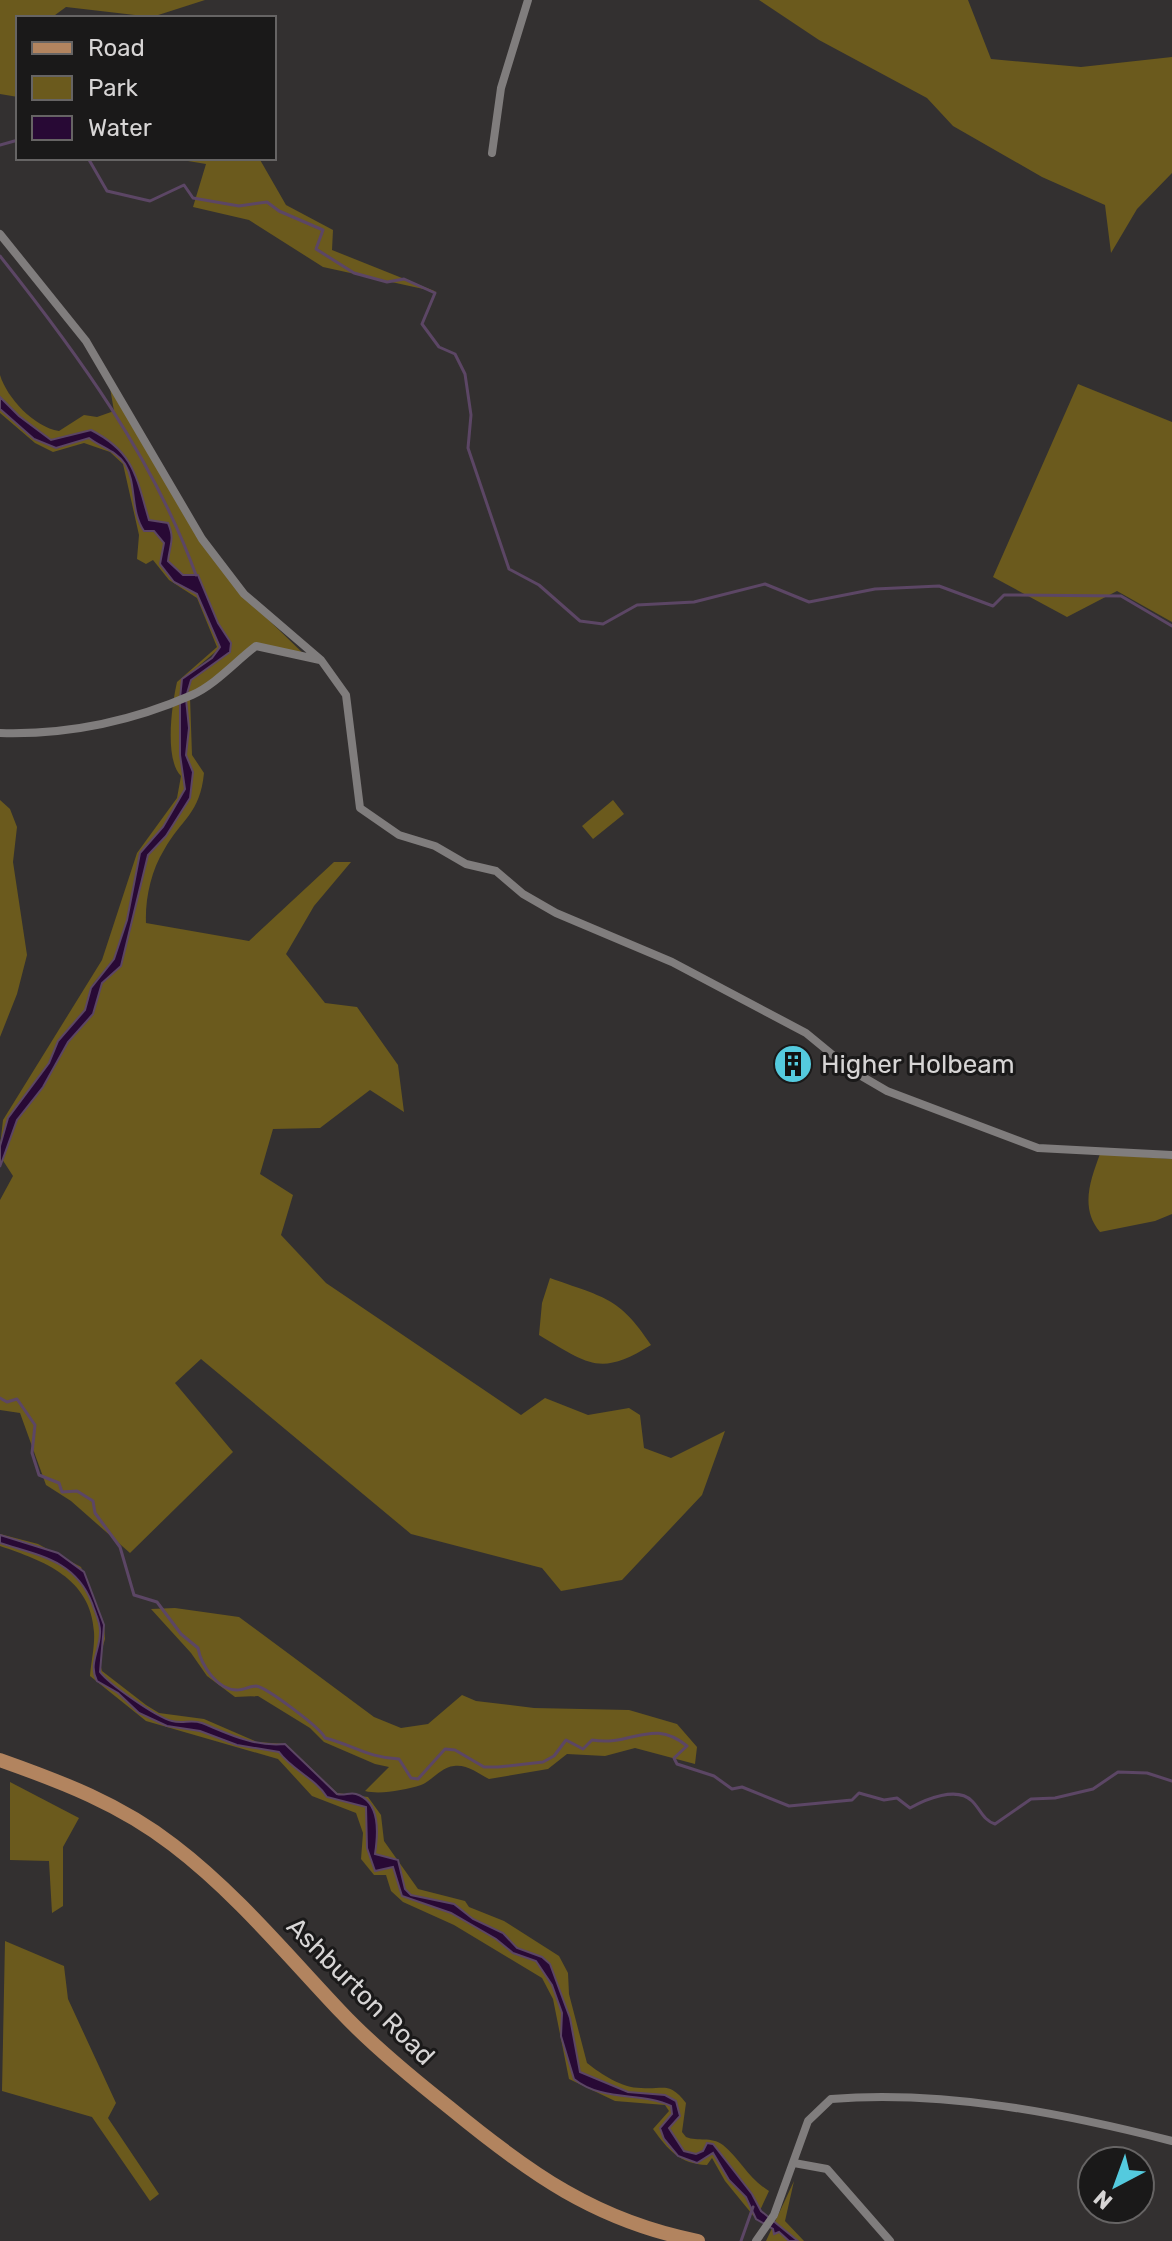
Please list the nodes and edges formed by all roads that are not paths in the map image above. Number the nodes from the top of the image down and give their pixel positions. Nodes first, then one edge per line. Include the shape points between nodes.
1 (528, 0) edge
2 (492, 153) dead end
3 (0, 234) edge
4 (321, 660) junction
5 (0, 733) edge
6 (1172, 1155) edge
7 (0, 1761) edge
8 (1172, 2141) edge
9 (794, 2163) junction
10 (698, 2241) edge
11 (756, 2241) edge
12 (890, 2241) edge

1 - 2 street via 501,88
3 - 4 street via 86,341 202,539 244,594
4 - 5 street via 256,646 194,694 141,715 76,731
4 - 6 street via 346,695 360,808 399,835 496,871 556,913 672,962 806,1033 887,1091 1038,1148
7 - 10 main road, Ashburton Road via 73,1786 129,1813 175,1846 248,1912 406,2073 547,2183 609,2215
8 - 9 street via 1115,2126 944,2098 859,2097 823,2104 808,2121
9 - 11 street via 774,2215
9 - 12 street via 827,2169

